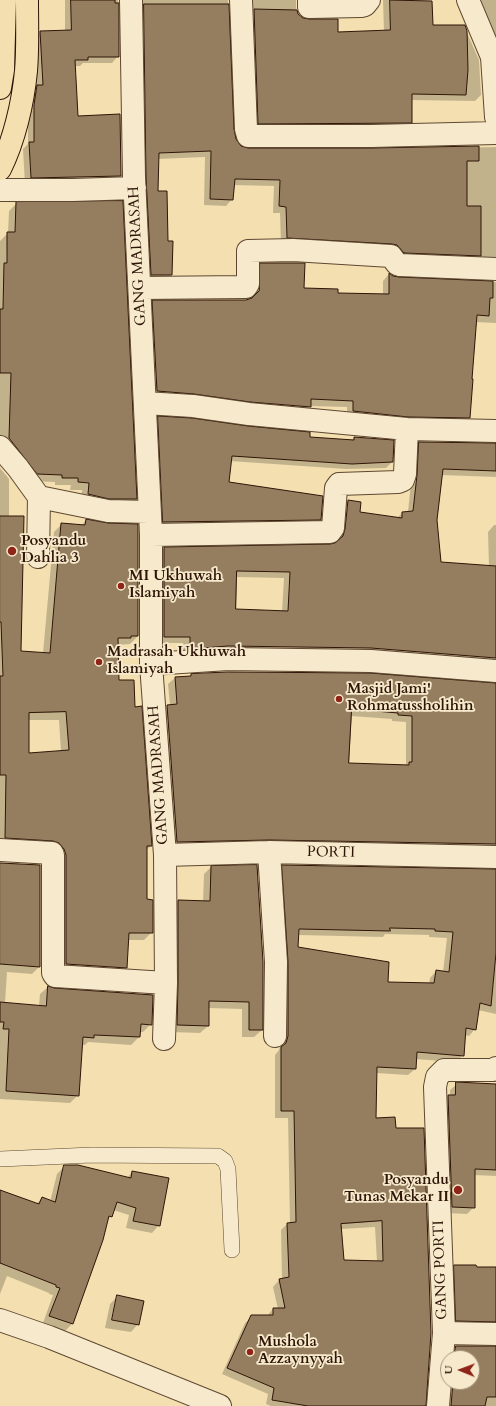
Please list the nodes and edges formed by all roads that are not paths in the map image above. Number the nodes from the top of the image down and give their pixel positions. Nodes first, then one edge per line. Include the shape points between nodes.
1 (27, 0) edge
2 (37, 0) edge
3 (131, 0) edge
4 (241, 0) edge
5 (309, 0) edge
6 (370, 0) edge
7 (468, 0) edge
8 (4, 2) edge
9 (26, 71) junction
10 (0, 88) edge
11 (496, 116) edge
12 (496, 133) edge
13 (0, 169) edge
14 (135, 188) junction
15 (0, 190) edge
16 (496, 269) edge
17 (140, 288) junction
18 (145, 403) junction
19 (407, 430) junction
20 (496, 431) edge
21 (0, 447) edge
22 (39, 498) junction
23 (149, 512) junction
24 (151, 535) junction
25 (38, 557) dead end
26 (151, 664) junction
27 (496, 671) edge
28 (0, 850) edge
29 (269, 852) junction
30 (165, 855) junction
31 (496, 857) edge
32 (166, 983) junction
33 (275, 1036) dead end
34 (164, 1039) dead end
35 (496, 1068) edge
36 (0, 1159) edge
37 (232, 1250) dead end
38 (0, 1320) edge
39 (444, 1333) junction
40 (496, 1334) edge
41 (220, 1406) edge
42 (438, 1406) edge

1 - 9 main road
2 - 9 street
3 - 14 street, GANG MADRASAH
4 - 12 street via 248,136
5 - 6 street via 309,7 360,6
7 - 11 street via 492,58
8 - 10 main road
9 - 13 main road via 15,130
14 - 15 street
14 - 17 street, GANG MADRASAH
16 - 17 street via 400,265 391,256 293,250 248,251 246,287
17 - 18 street, GANG MADRASAH
18 - 19 street
18 - 23 street, GANG MADRASAH
19 - 20 street
19 - 24 street via 403,480 339,484 336,488 333,528 330,532
21 - 22 street
22 - 23 street via 108,511
22 - 25 street
23 - 24 street, GANG MADRASAH
24 - 26 street, GANG MADRASAH
26 - 27 street via 228,659 347,661
26 - 30 street, GANG MADRASAH
28 - 32 street via 53,855 55,976
29 - 30 street, PORTI
29 - 31 street, PORTI
29 - 33 street via 276,962
30 - 32 street, GANG MADRASAH
32 - 34 street, GANG MADRASAH
35 - 39 street, GANG PORTI via 444,1070 437,1076 435,1095
36 - 37 lane via 92,1155 218,1156 228,1169
38 - 41 street
39 - 40 street
39 - 42 street, GANG PORTI

